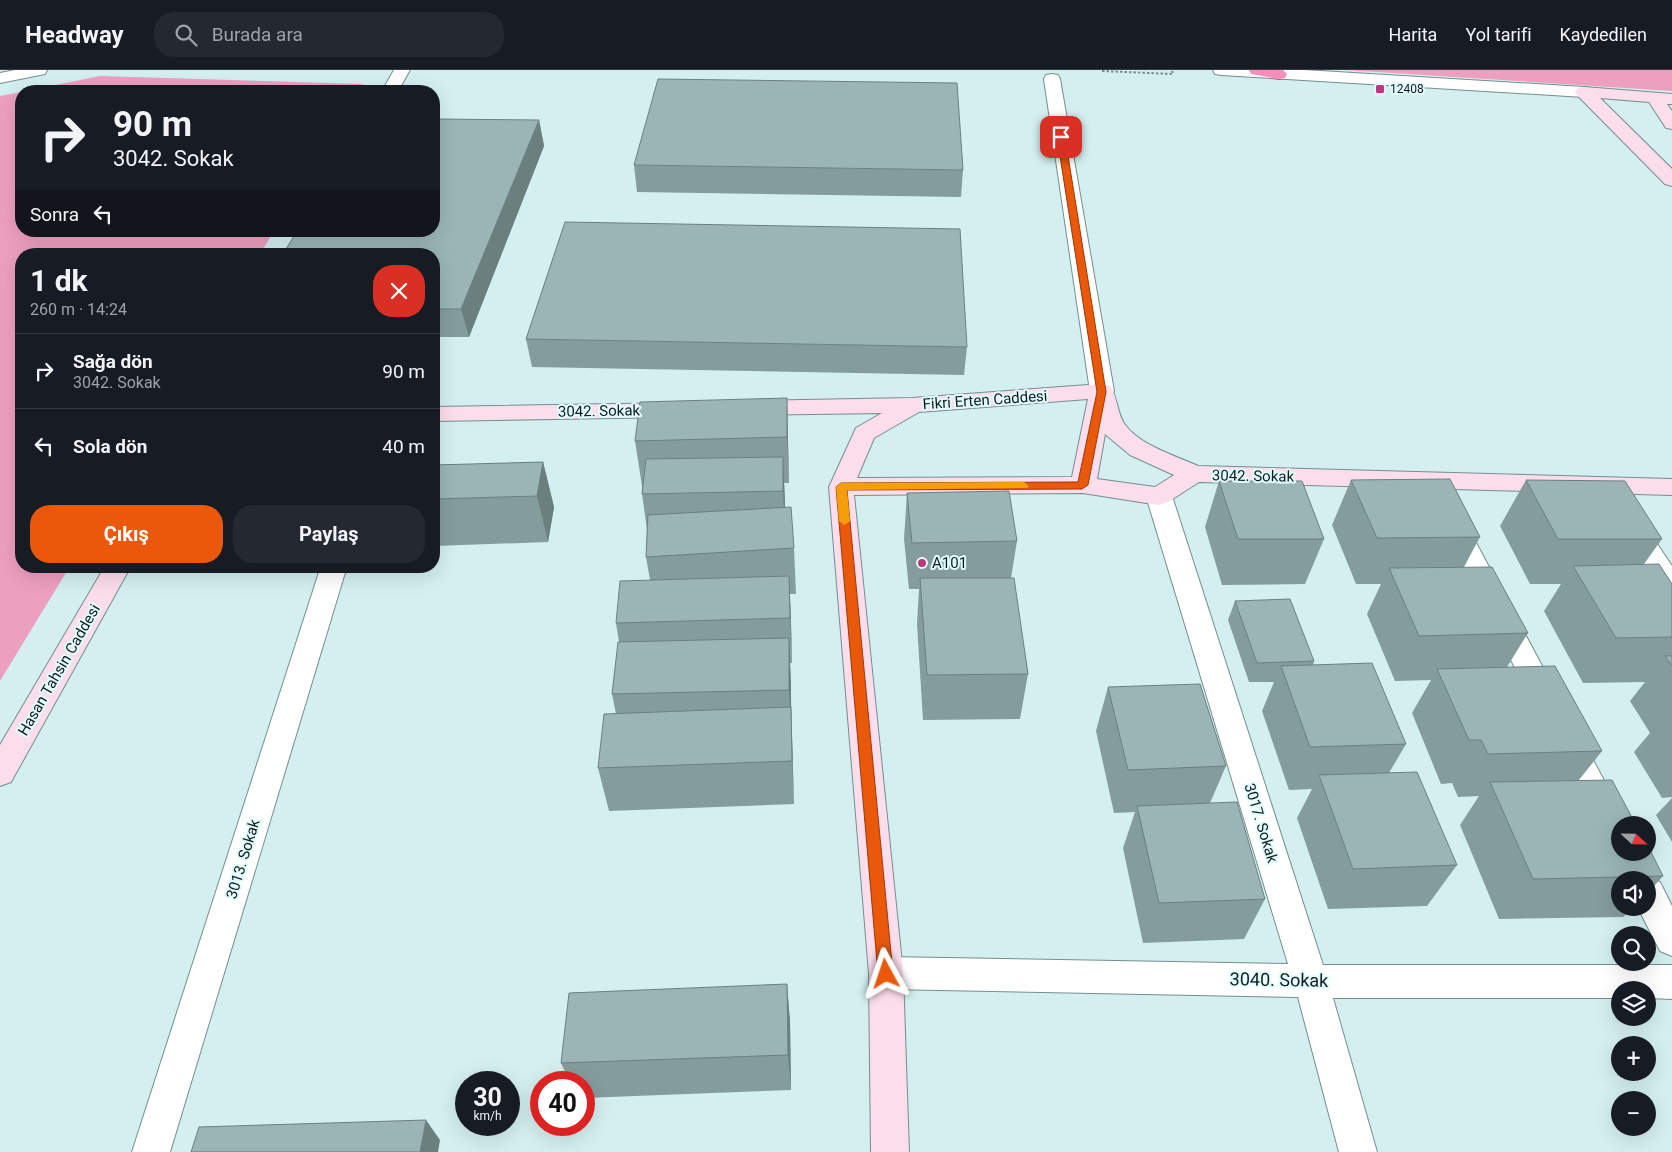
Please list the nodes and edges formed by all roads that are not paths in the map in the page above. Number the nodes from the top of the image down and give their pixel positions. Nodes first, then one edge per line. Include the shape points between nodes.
1 (39, 70) edge
2 (402, 70) edge
3 (1220, 70) edge
4 (1257, 70) edge
5 (1051, 73) edge
6 (1279, 74) junction
7 (0, 78) edge
8 (393, 85) edge
9 (1584, 92) junction
10 (1654, 97) junction
11 (1672, 99) edge
12 (1672, 124) edge
13 (1672, 180) edge
14 (1102, 392) junction
15 (914, 405) junction
16 (698, 409) edge
17 (728, 409) edge
18 (440, 414) edge
19 (1194, 474) junction
20 (1430, 480) junction
21 (1604, 484) junction
22 (1082, 485) junction
23 (841, 487) junction
24 (1672, 487) edge
25 (1159, 496) junction
26 (114, 573) edge
27 (332, 573) edge
28 (1672, 587) edge
29 (0, 773) edge
30 (1611, 824) edge
31 (1656, 909) edge
32 (1672, 940) edge
33 (886, 974) junction
34 (1311, 981) junction
35 (1672, 982) edge
36 (151, 1152) edge
37 (890, 1152) edge
38 (1358, 1152) edge

1 - 7 street
2 - 8 street
3 - 6 street
4 - 6 highway
5 - 14 street
6 - 9 street
9 - 10 street
9 - 13 street
10 - 11 street
10 - 12 street
14 - 15 street, Fikri Erten Caddesi
14 - 19 street via 1114,429 1139,449
14 - 22 street
15 - 17 street
15 - 23 street, Fikri Erten Caddesi via 864,433
16 - 18 street, 3042. Sokak
19 - 20 street, 3042. Sokak
19 - 25 street, 3042. Sokak
20 - 21 street, 3042. Sokak
20 - 30 street
21 - 24 street, 3042. Sokak
21 - 28 street
22 - 23 street
22 - 25 street
23 - 33 street, Fikri Erten Caddesi
25 - 34 street, 3017. Sokak
26 - 29 street, Hasan Tahsin Caddesi
27 - 36 street, 3013. Sokak
31 - 32 street
33 - 34 street, 3040. Sokak
33 - 37 street, Fikri Erten Caddesi
34 - 35 street, 3040. Sokak
34 - 38 street, 3017. Sokak

